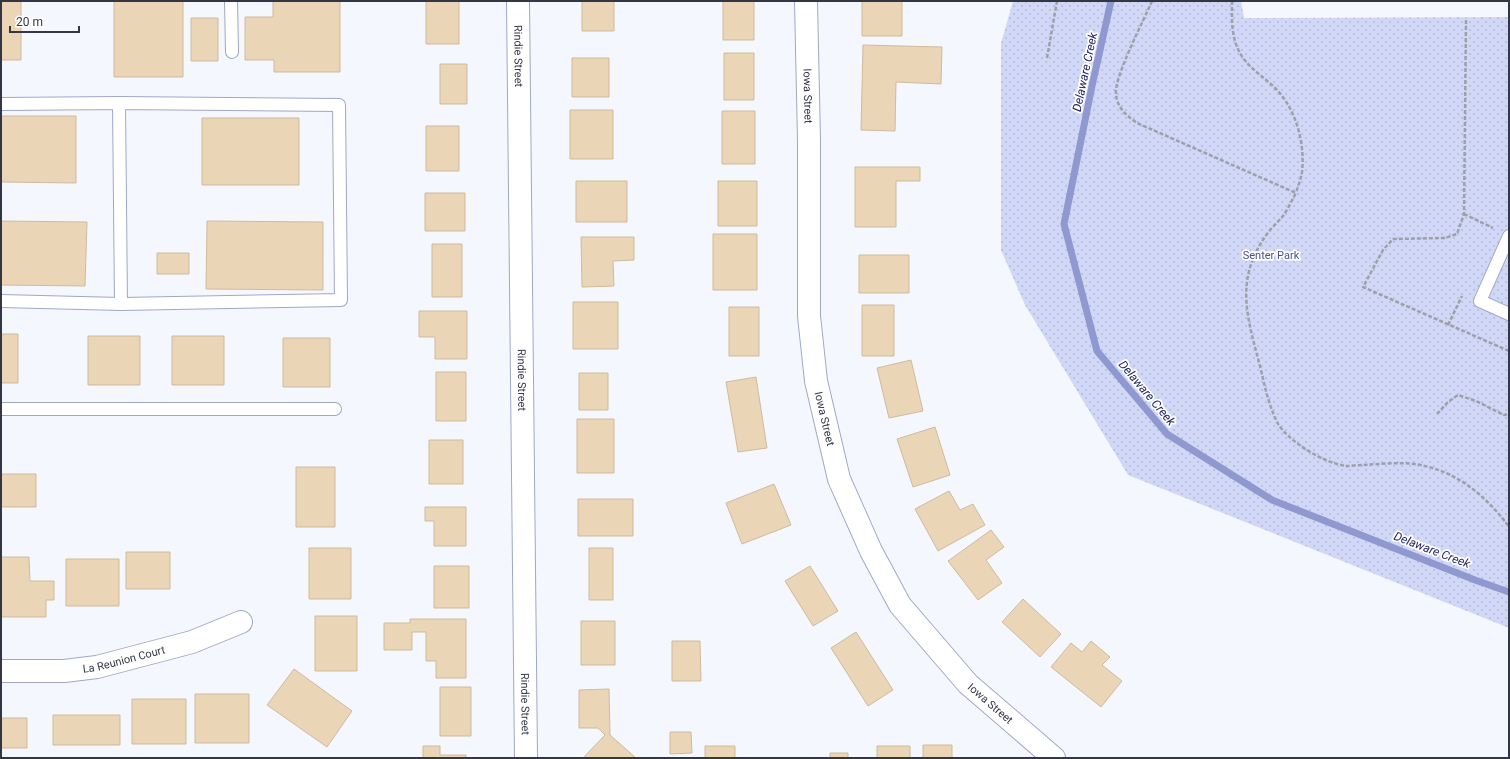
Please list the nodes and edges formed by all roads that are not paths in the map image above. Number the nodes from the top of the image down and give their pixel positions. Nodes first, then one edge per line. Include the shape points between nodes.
1 (231, 1) edge
2 (518, 1) edge
3 (806, 1) edge
4 (232, 52) dead end
5 (119, 103) junction
6 (1, 104) edge
7 (1509, 236) edge
8 (1, 301) edge
9 (121, 304) junction
10 (1509, 314) edge
11 (1, 409) edge
12 (335, 409) dead end
13 (241, 622) dead end
14 (1, 671) edge
15 (526, 758) edge
16 (1054, 758) edge

1 - 4 lane
2 - 15 street, Rindie Street
3 - 16 street, Iowa Street via 810,316 816,381 839,479 870,551 900,605 968,684
5 - 6 lane
5 - 9 lane
5 - 9 lane via 339,105 341,300
7 - 10 lane via 1480,301
8 - 9 lane
11 - 12 lane
13 - 14 street, La Reunion Court via 192,642 97,666 64,671

